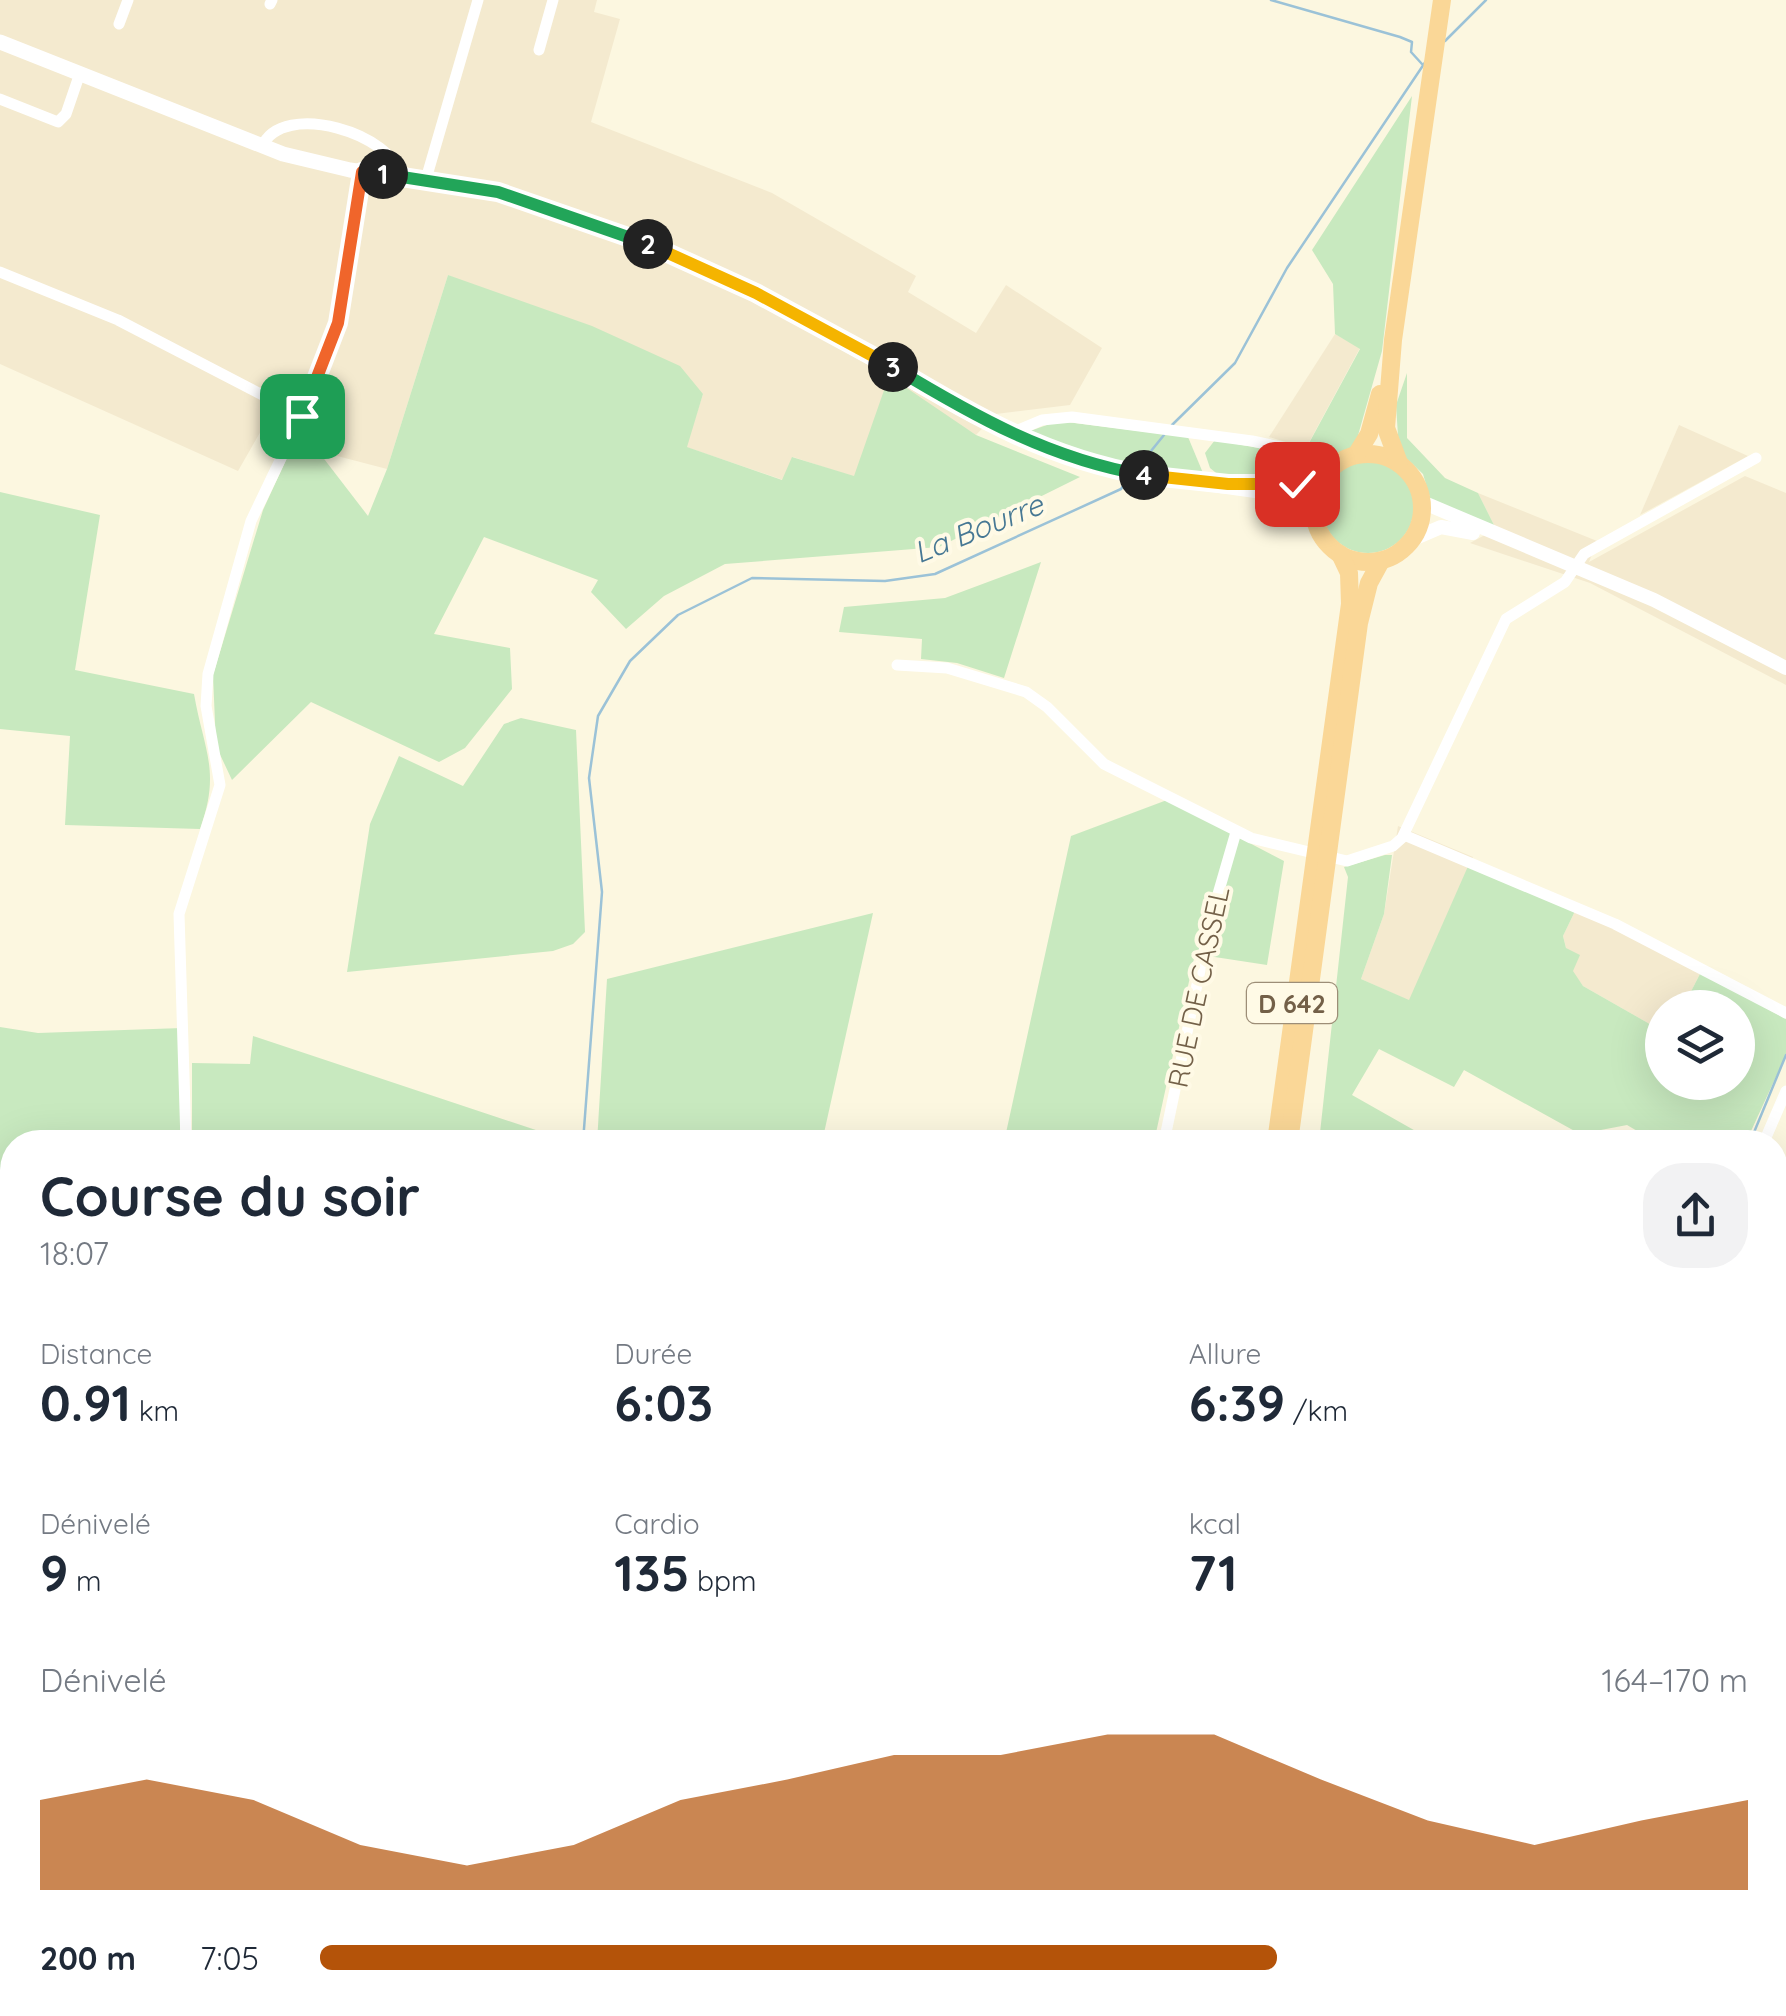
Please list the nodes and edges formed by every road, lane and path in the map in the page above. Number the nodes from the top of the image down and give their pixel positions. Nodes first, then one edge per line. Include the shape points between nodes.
1 (128, 0) edge
2 (478, 0) edge
3 (554, 0) edge
4 (1442, 0) edge
5 (118, 24) dead end
6 (0, 42) edge
7 (539, 50) dead end
8 (79, 76) junction
9 (0, 99) edge
10 (262, 147) junction
11 (362, 172) junction
12 (398, 176) junction
13 (426, 179) junction
14 (0, 272) edge
15 (1393, 340) junction
16 (302, 416) junction
17 (1010, 434) junction
18 (1304, 452) dead end
19 (1356, 455) junction
20 (1756, 458) dead end
21 (1399, 463) junction
22 (1324, 476) junction
23 (1228, 484) junction
24 (1422, 502) junction
25 (1314, 512) junction
26 (1412, 539) junction
27 (1522, 545) junction
28 (1340, 554) junction
29 (1380, 560) junction
30 (1575, 566) junction
31 (897, 666) dead end
32 (1786, 668) edge
33 (1236, 832) junction
34 (1404, 835) junction
35 (1320, 856) junction
36 (1786, 1012) edge
37 (1786, 1091) edge
38 (186, 1130) edge
39 (1167, 1130) edge
40 (1278, 1130) edge
41 (1290, 1130) edge
42 (1769, 1130) edge

1 - 5 street
2 - 13 street
3 - 7 street
4 - 15 highway
6 - 8 main road
8 - 9 street via 58,122
8 - 10 main road
10 - 11 main road
10 - 12 street via 281,126 327,126 391,157
11 - 12 main road
11 - 16 street via 338,323
12 - 13 main road
13 - 17 main road via 520,198 678,257 808,320
14 - 16 street via 118,320
15 - 19 highway via 1375,413
15 - 21 highway via 1386,428
16 - 38 street via 248,530 208,674 206,706 220,791 179,914
17 - 18 street via 1064,416
17 - 23 main road via 1131,473
19 - 21 highway
19 - 22 highway
20 - 30 street via 1597,546
21 - 24 highway via 1414,478
22 - 23 main road via 1297,484
22 - 25 highway
23 - 25 main road via 1286,495
24 - 26 highway
24 - 27 street
25 - 28 highway via 1324,539
26 - 27 street via 1446,527
26 - 29 highway
27 - 30 street
28 - 29 highway
28 - 35 highway, D 642 via 1350,604
29 - 35 highway, D 642 via 1359,623
30 - 32 street
30 - 34 street via 1565,582 1498,628
31 - 33 street via 954,670 1026,692 1104,764
33 - 34 street via 1342,861 1393,846
33 - 39 street, RUE DE CASSEL
34 - 36 street via 1632,932
35 - 40 highway, D 642
35 - 41 highway, D 642
37 - 42 street

